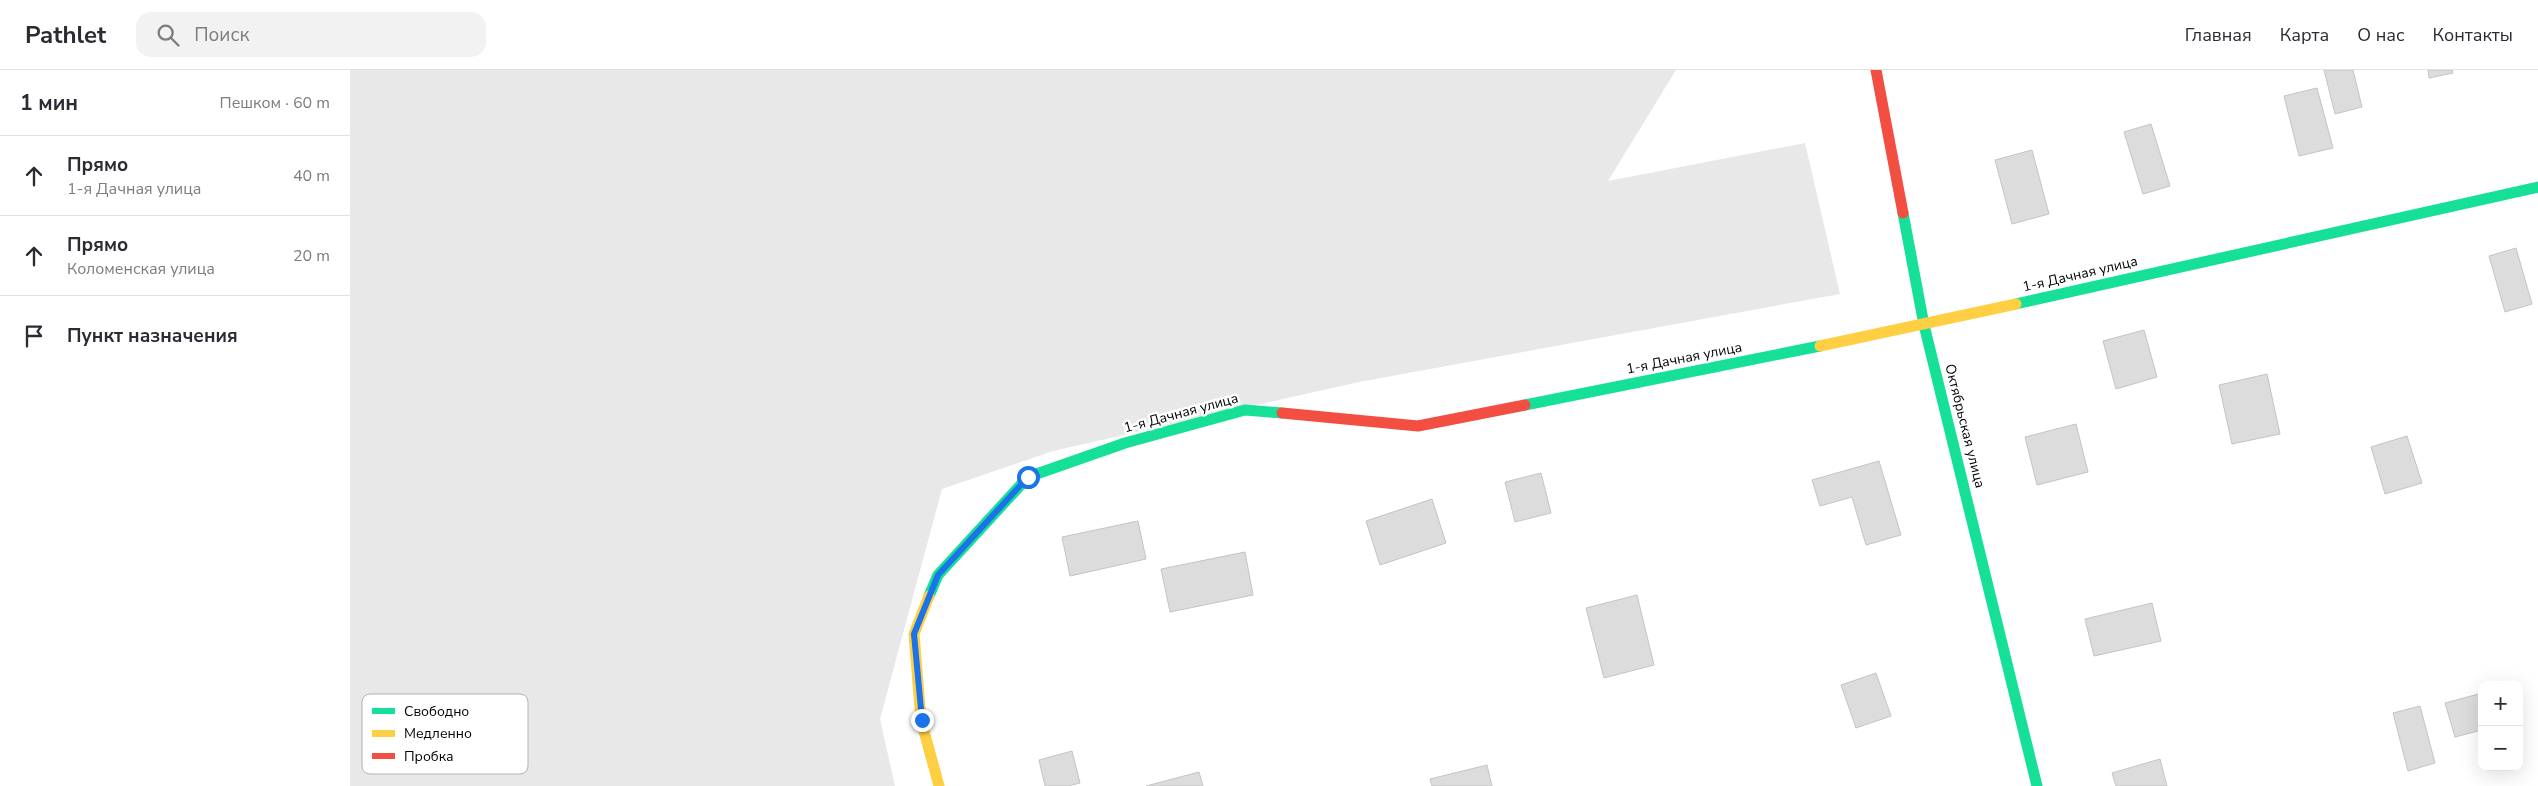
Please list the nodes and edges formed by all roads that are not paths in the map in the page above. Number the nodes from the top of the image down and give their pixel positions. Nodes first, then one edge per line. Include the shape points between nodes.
1 (1876, 70) edge
2 (2538, 186) edge
3 (1924, 325) junction
4 (939, 786) edge
5 (2037, 786) edge

1 - 3 street, Октябрьская улица
2 - 3 street, 1-я Дачная улица
3 - 4 street, 1-я Дачная улица via 1418,426 1245,410 1125,443 1028,477 938,575 914,634 922,720
3 - 5 street, Октябрьская улица

